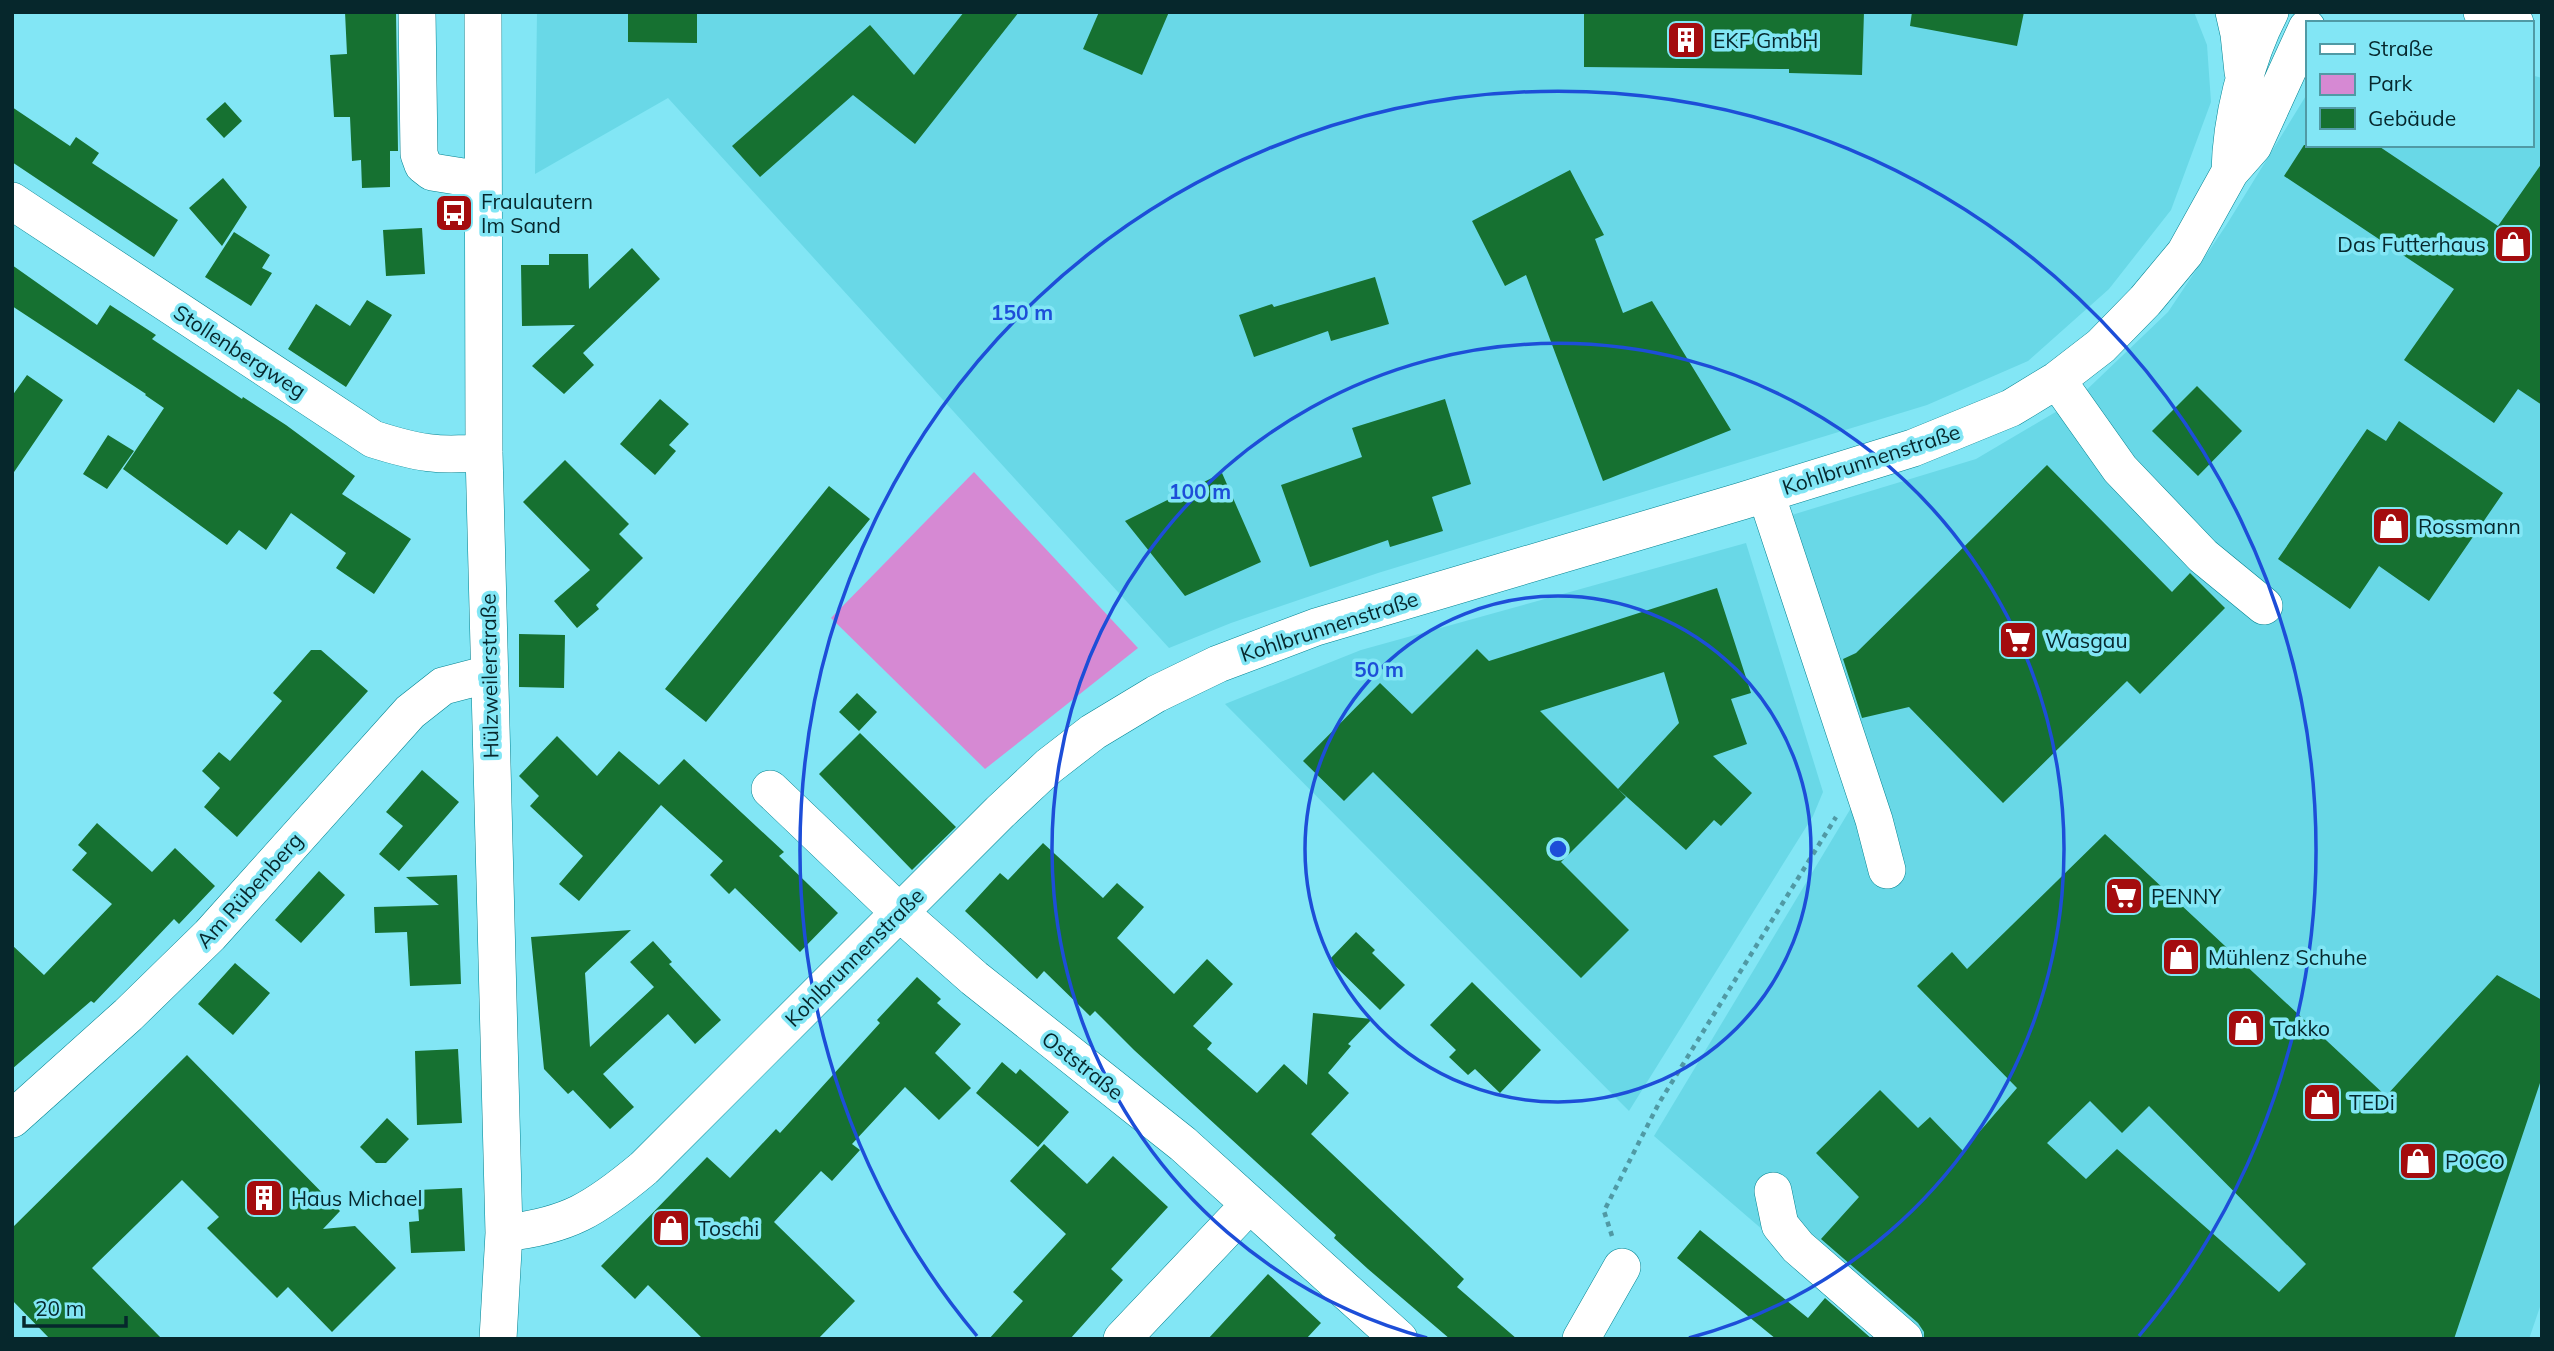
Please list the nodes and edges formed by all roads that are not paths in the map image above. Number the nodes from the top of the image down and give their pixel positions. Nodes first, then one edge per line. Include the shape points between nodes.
1 (416, 12) edge
2 (483, 12) edge
3 (2234, 12) edge
4 (2270, 12) edge
5 (2482, 12) edge
6 (2509, 21) edge
7 (2306, 29) edge
8 (2244, 87) junction
9 (2230, 172) junction
10 (482, 180) junction
11 (12, 201) edge
12 (2057, 380) junction
13 (484, 452) junction
14 (1766, 494) junction
15 (2264, 606) dead end
16 (489, 674) junction
17 (770, 789) dead end
18 (1887, 870) dead end
19 (899, 912) junction
20 (12, 1119) edge
21 (1773, 1191) dead end
22 (1249, 1205) junction
23 (504, 1233) junction
24 (1622, 1267) road end
25 (498, 1339) edge
26 (1122, 1339) edge
27 (1399, 1339) edge
28 (1581, 1339) edge
29 (1903, 1339) edge

1 - 10 street via 423,165 432,172
2 - 10 street, Hülzweilerstraße
3 - 8 street, Kohlbrunnenstraße
4 - 8 street, Kohlbrunnenstraße
5 - 6 street
7 - 9 street, Kohlbrunnenstraße via 2253,146
8 - 9 street, Kohlbrunnenstraße via 2231,137
9 - 12 street, Kohlbrunnenstraße via 2185,253 2101,346
10 - 13 street, Hülzweilerstraße
11 - 13 street, Stollenbergweg via 373,439 414,452 449,456
12 - 14 street, Kohlbrunnenstraße via 2011,408 1957,431
12 - 15 street via 2120,470 2203,555
13 - 16 street, Hülzweilerstraße
14 - 18 street
14 - 19 street, Kohlbrunnenstraße via 1316,627 1218,663 1093,732 1049,766
16 - 20 street, Am Rübenberg via 443,686 410,712 210,935
16 - 23 street, Hülzweilerstraße
17 - 19 street, Oststraße
19 - 22 street, Oststraße via 1025,1021 1183,1144
19 - 23 street, Kohlbrunnenstraße via 612,1195 561,1223
21 - 29 street via 1780,1225 1798,1247
22 - 26 street
22 - 27 street, Oststraße
23 - 25 street, Hülzweilerstraße
24 - 28 street

